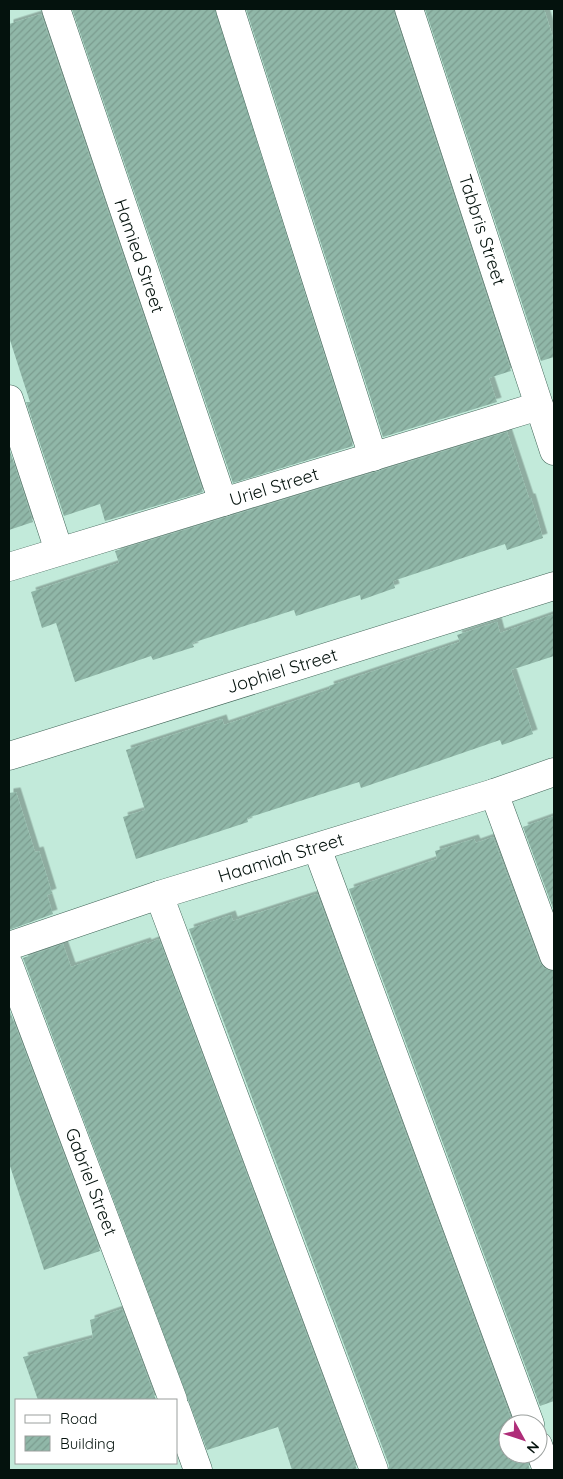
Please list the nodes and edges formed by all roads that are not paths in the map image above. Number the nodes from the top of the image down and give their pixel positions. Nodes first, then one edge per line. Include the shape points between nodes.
1 (56, 9) edge
2 (230, 9) edge
3 (409, 9) edge
4 (9, 399) edge
5 (539, 406) junction
6 (554, 451) edge
7 (373, 456) junction
8 (222, 502) junction
9 (58, 552) junction
10 (9, 567) edge
11 (554, 586) edge
12 (9, 756) edge
13 (554, 772) edge
14 (494, 793) junction
15 (317, 848) junction
16 (159, 895) junction
17 (9, 946) edge
18 (554, 956) edge
19 (9, 964) edge
20 (173, 1399) edge
21 (526, 1414) edge
22 (178, 1415) edge
23 (198, 1470) edge
24 (374, 1470) edge

1 - 8 street, Hamied Street
2 - 7 street
3 - 5 street, Tabbris Street
4 - 9 street
5 - 6 street, Tabbris Street
5 - 7 street, Uriel Street
7 - 8 street, Uriel Street
8 - 9 street, Uriel Street
9 - 10 street, Uriel Street
11 - 12 street, Jophiel Street
13 - 14 street, Haamiah Street
14 - 15 street, Haamiah Street
14 - 18 street
15 - 16 street, Haamiah Street
15 - 21 street
16 - 17 street, Haamiah Street
16 - 24 street
19 - 20 street, Gabriel Street
22 - 23 street

